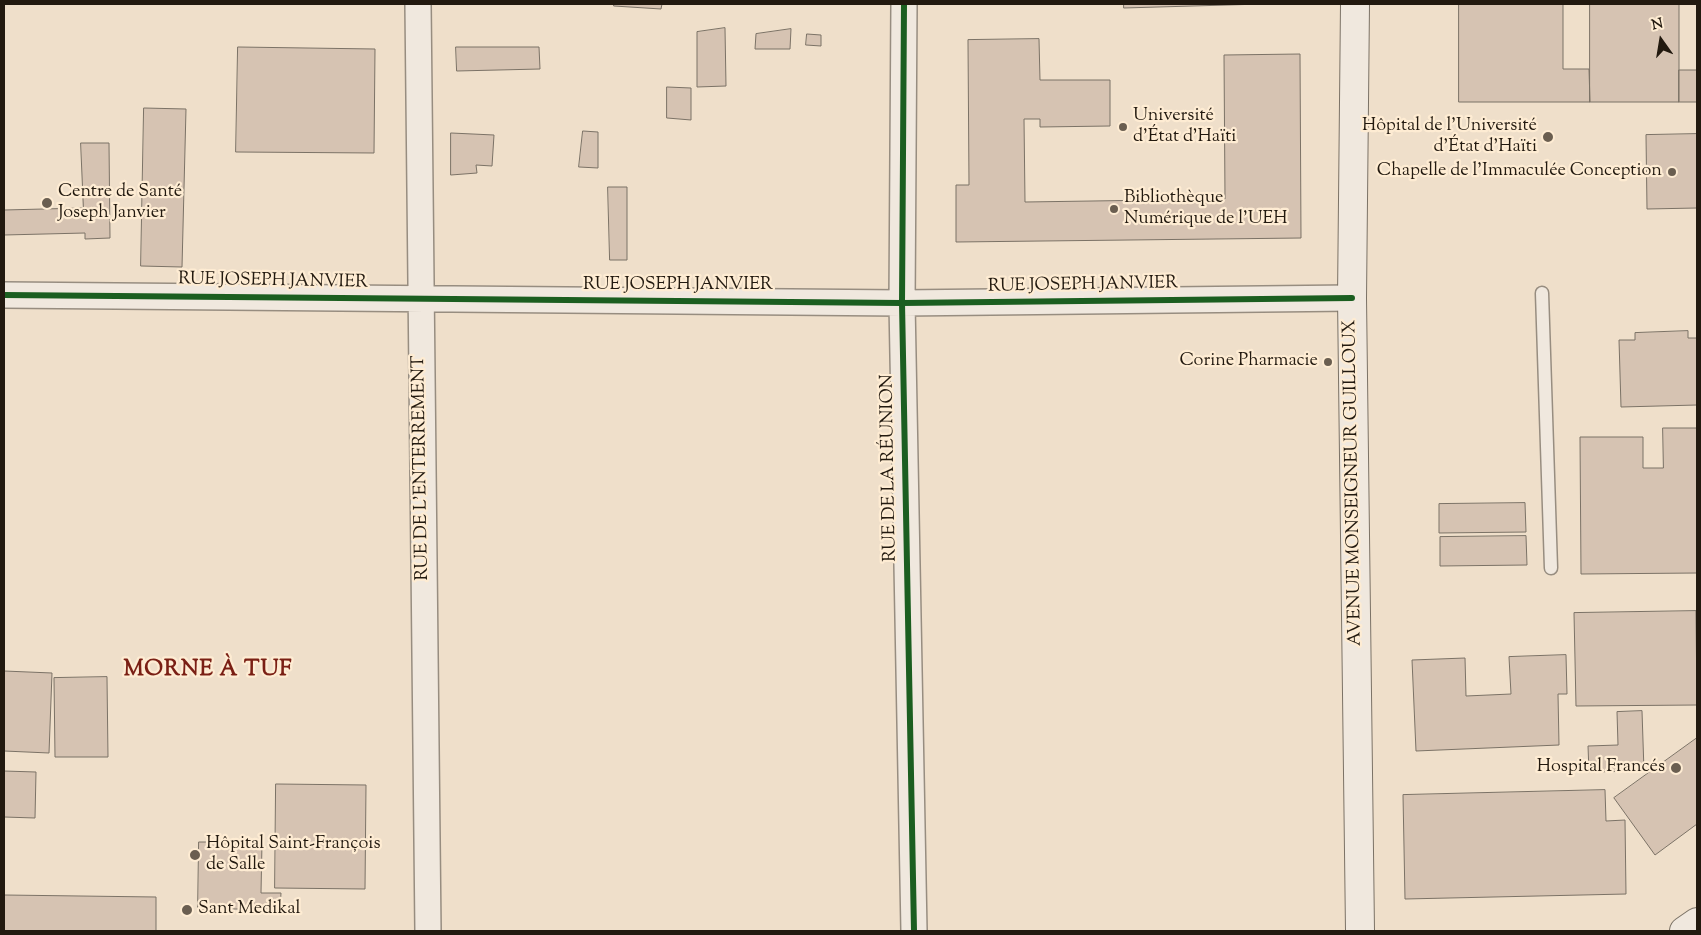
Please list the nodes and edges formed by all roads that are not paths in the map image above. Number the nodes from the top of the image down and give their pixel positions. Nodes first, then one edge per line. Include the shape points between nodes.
1 (418, 4) edge
2 (904, 4) edge
3 (1355, 4) edge
4 (1542, 294) dead end
5 (4, 295) edge
6 (1352, 298) junction
7 (420, 299) junction
8 (902, 303) junction
9 (1551, 568) dead end
10 (1697, 922) edge
11 (428, 931) edge
12 (914, 931) edge
13 (1360, 931) edge
14 (1684, 931) edge

1 - 7 street, RUE DE L'ENTERREMENT
2 - 8 street, RUE DE LA RÉUNION
3 - 6 street, AVENUE MONSEIGNEUR GUILLOUX
4 - 9 lane
5 - 7 street, RUE JOSEPH JANVIER
6 - 8 street, RUE JOSEPH JANVIER
6 - 13 street, AVENUE MONSEIGNEUR GUILLOUX
7 - 8 street, RUE JOSEPH JANVIER
7 - 11 street, RUE DE L'ENTERREMENT
8 - 12 street, RUE DE LA RÉUNION
10 - 14 street

